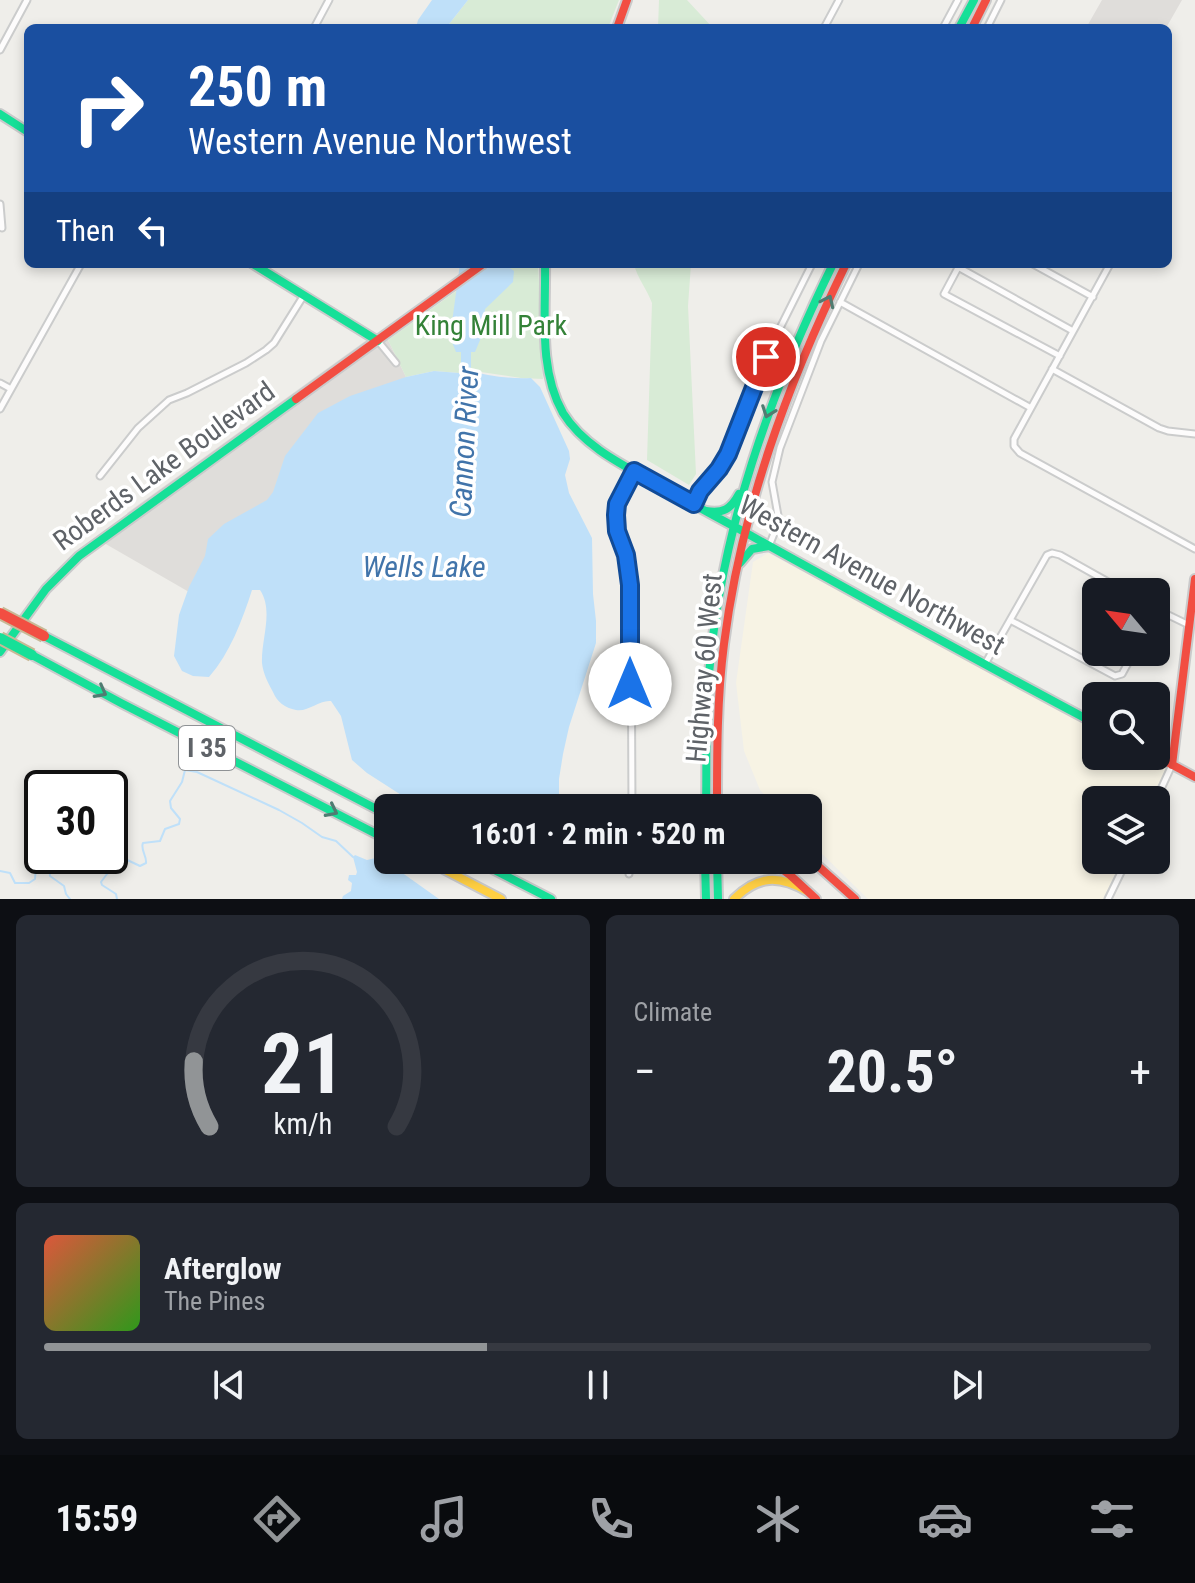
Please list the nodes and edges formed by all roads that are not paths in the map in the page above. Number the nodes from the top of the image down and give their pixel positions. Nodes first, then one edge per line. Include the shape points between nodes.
1 (27, 0) edge
2 (329, 0) edge
3 (627, 0) edge
4 (839, 0) edge
5 (958, 0) edge
6 (974, 0) edge
7 (986, 0) edge
8 (1001, 0) edge
9 (316, 24) edge
10 (618, 24) edge
11 (826, 24) edge
12 (945, 24) edge
13 (961, 24) edge
14 (974, 24) edge
15 (989, 24) edge
16 (0, 50) edge
17 (0, 114) edge
18 (24, 129) edge
19 (0, 204) edge
20 (2, 228) dead end
21 (79, 268) edge
22 (260, 268) edge
23 (478, 268) edge
24 (545, 268) edge
25 (810, 268) edge
26 (831, 268) edge
27 (844, 268) edge
28 (857, 268) edge
29 (958, 268) edge
30 (963, 268) edge
31 (1040, 268) edge
32 (1108, 268) edge
33 (304, 295) junction
34 (1093, 297) junction
35 (840, 302) junction
36 (1073, 331) junction
37 (378, 341) junction
38 (1060, 356) junction
39 (396, 363) dead end
40 (1052, 369) junction
41 (0, 383) edge
42 (11, 389) junction
43 (1031, 408) junction
44 (0, 409) edge
45 (1195, 434) edge
46 (634, 471) junction
47 (100, 476) dead end
48 (748, 476) junction
49 (694, 504) junction
50 (706, 511) junction
51 (733, 526) junction
52 (744, 532) junction
53 (769, 546) junction
54 (1195, 549) edge
55 (735, 575) junction
56 (1101, 578) edge
57 (1195, 579) edge
58 (1193, 612) edge
59 (0, 613) edge
60 (1170, 616) edge
61 (1010, 620) junction
62 (1189, 625) junction
63 (0, 638) edge
64 (0, 652) edge
65 (1082, 659) edge
66 (985, 665) junction
67 (1095, 666) edge
68 (1126, 666) edge
69 (1082, 717) edge
70 (1172, 765) junction
71 (1195, 777) edge
72 (1162, 786) edge
73 (632, 794) edge
74 (706, 794) edge
75 (717, 794) edge
76 (374, 808) edge
77 (374, 833) edge
78 (822, 870) edge
79 (453, 874) edge
80 (502, 874) edge
81 (705, 874) edge
82 (717, 874) edge
83 (789, 874) edge
84 (1120, 874) edge
85 (811, 895) edge
86 (501, 899) edge
87 (551, 899) edge
88 (706, 899) edge
89 (718, 899) edge
90 (734, 899) edge
91 (855, 899) edge
92 (1108, 899) edge

1 - 16 street
2 - 9 street
3 - 10 main road
4 - 11 street
5 - 12 street
6 - 13 main road
7 - 14 main road
8 - 15 street
17 - 18 main road
19 - 20 street
21 - 42 street
22 - 33 main road
23 - 37 main road, Roberds Lake Boulevard
24 - 46 main road, Western Avenue Northwest via 546,360 559,404 585,440
25 - 49 street via 766,357 728,454
26 -> 48 main road, Highway 60 West via 785,368
52 -> 27 main road, Highway 60 West via 790,388
28 - 35 street
29 - 38 street via 944,294
30 - 36 street
31 - 34 street
32 - 34 street
33 - 37 main road
33 - 47 street via 274,343 169,400 138,428
34 - 36 street
35 - 43 street
35 - 53 street via 780,448 772,482 779,521
36 - 38 street
37 - 39 street
37 - 64 main road, Roberds Lake Boulevard via 69,564
38 - 40 street
40 - 43 street
40 - 45 street via 1159,428
41 - 42 street
42 - 44 street
43 - 54 street via 1014,439 1020,453
46 - 49 main road, Western Avenue Northwest
46 - 73 street via 616,515 631,606
48 - 50 main road via 728,510
48 - 51 main road, Highway 60 West
49 - 50 main road, Western Avenue Northwest
50 - 51 main road, Western Avenue Northwest
51 - 52 main road, Western Avenue Northwest
51 - 74 main road, Highway 60 West via 710,657
52 - 53 main road, Western Avenue Northwest
52 - 55 main road, Highway 60 West
53 - 55 main road via 748,550
53 - 66 main road, Western Avenue Northwest
55 - 75 main road, Highway 60 West via 720,687
56 - 61 street via 1052,553
57 - 58 main road
58 - 62 main road
59 - 76 main road, I 35, bridge
60 - 62 street
61 - 65 street
61 - 66 street
62 - 70 main road
63 -> 77 main road, I 35, bridge
66 - 69 main road, Western Avenue Northwest
67 - 68 street via 1118,676
70 - 71 main road
70 - 72 street
78 - 91 main road
79 - 86 main road
80 - 87 main road
81 - 88 main road
82 - 89 main road
83 - 85 main road
84 - 92 street
85 - 90 main road via 789,881 767,879

